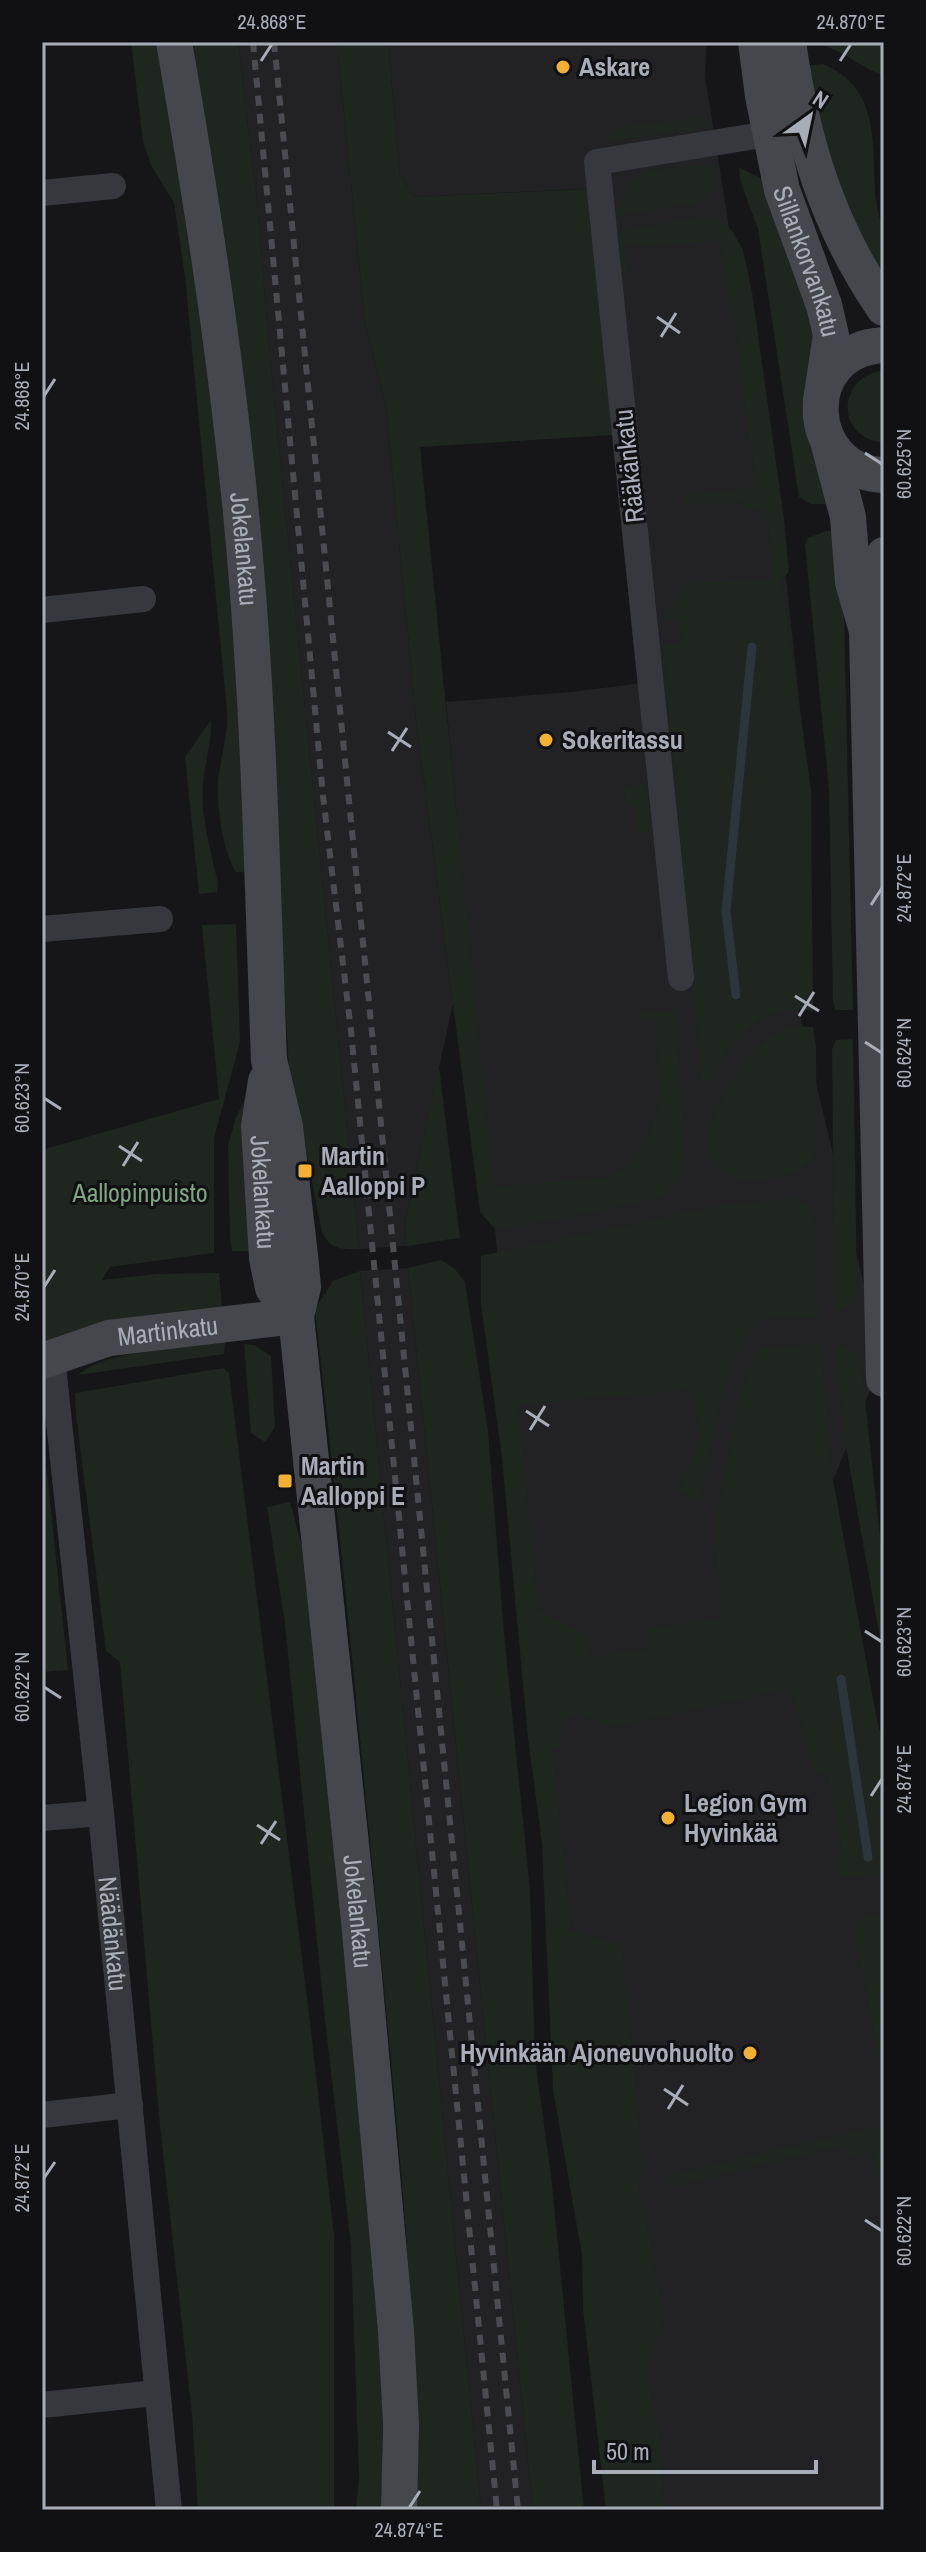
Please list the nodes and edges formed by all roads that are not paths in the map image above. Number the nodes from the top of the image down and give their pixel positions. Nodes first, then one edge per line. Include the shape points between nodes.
1 (174, 42) edge
2 (756, 42) edge
3 (788, 42) edge
4 (786, 131) junction
5 (113, 186) dead end
6 (42, 193) edge
7 (884, 308) edge
8 (884, 345) edge
9 (823, 388) junction
10 (828, 441) junction
11 (884, 475) edge
12 (884, 555) edge
13 (143, 599) dead end
14 (42, 610) edge
15 (867, 631) junction
16 (160, 919) dead end
17 (42, 929) edge
18 (681, 978) dead end
19 (296, 1316) junction
20 (47, 1359) edge
21 (884, 1379) edge
22 (101, 1813) junction
23 (42, 1818) edge
24 (130, 2105) junction
25 (42, 2115) edge
26 (156, 2393) junction
27 (42, 2405) edge
28 (169, 2510) edge
29 (399, 2510) edge

1 - 19 street, Jokelankatu via 219,317 248,596 269,1060 259,1126 267,1258 273,1288
2 - 4 street, Sillankorvankatu
3 - 4 street, Sillankorvankatu
4 - 7 street, Sillankorvankatu
4 - 9 street, Sillankorvankatu via 782,190 831,335
4 - 18 street, Rääkänkatu via 597,162
5 - 6 street
8 - 9 street via 848,355
9 - 10 street, Sillankorvankatu via 821,425
10 - 11 street via 859,468
10 - 15 street via 848,517 853,582
12 - 15 street
13 - 14 street
15 - 21 street
16 - 17 street
19 - 20 street, Martinkatu via 109,1338
19 - 29 street, Jokelankatu via 396,2331
20 - 22 street, Näädänkatu
22 - 23 street
22 - 24 street, Näädänkatu
24 - 25 street
24 - 26 street, Näädänkatu
26 - 27 street
26 - 28 street, Näädänkatu

